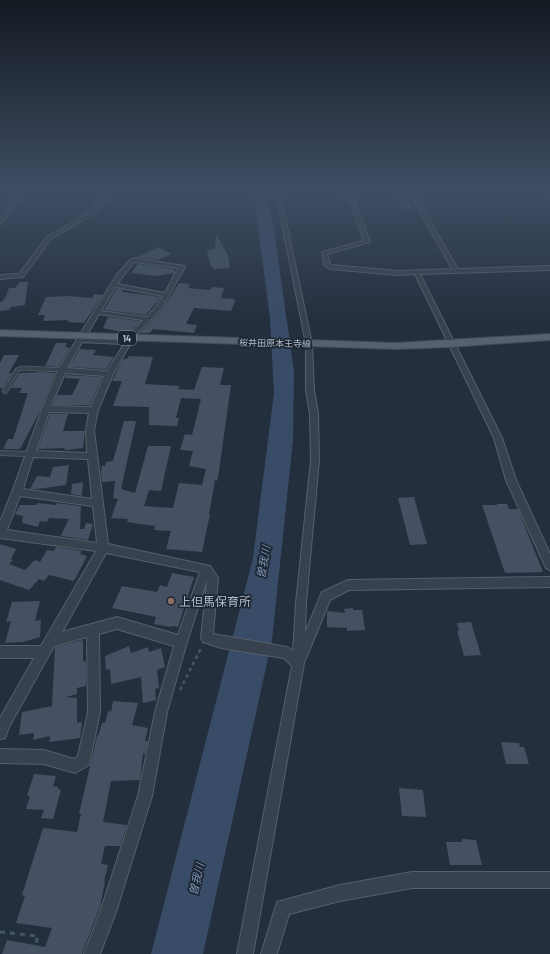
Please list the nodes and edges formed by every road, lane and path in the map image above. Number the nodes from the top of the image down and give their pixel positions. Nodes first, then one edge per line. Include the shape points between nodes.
1 (58, 233) edge
2 (285, 233) edge
3 (364, 233) edge
4 (434, 233) edge
5 (550, 268) edge
6 (456, 271) junction
7 (418, 273) junction
8 (0, 277) edge
9 (114, 285) junction
10 (167, 294) junction
11 (97, 312) junction
12 (148, 319) junction
13 (0, 333) edge
14 (550, 337) edge
15 (82, 338) junction
16 (307, 344) junction
17 (451, 344) junction
18 (62, 370) junction
19 (109, 374) junction
20 (5, 391) dead end
21 (46, 409) junction
22 (94, 410) junction
23 (0, 453) edge
24 (30, 454) junction
25 (92, 456) junction
26 (17, 492) junction
27 (97, 503) junction
28 (0, 533) edge
29 (103, 548) junction
30 (550, 565) edge
31 (206, 569) junction
32 (550, 582) edge
33 (93, 630) junction
34 (207, 638) junction
35 (181, 642) junction
36 (47, 647) junction
37 (0, 652) edge
38 (298, 664) junction
39 (179, 692) dead end
40 (0, 733) edge
41 (0, 756) edge
42 (550, 880) edge
43 (0, 932) edge
44 (33, 954) edge
45 (92, 954) edge
46 (245, 954) edge
47 (269, 954) edge

1 - 8 street via 49,238 21,276
2 - 16 street
3 - 7 street via 367,242 324,253 327,265 346,269
4 - 6 street
5 - 6 street
6 - 7 street
7 - 17 street
9 - 10 street
9 - 10 street via 132,261 182,267
9 - 11 street
10 - 12 street via 159,308
11 - 12 street
11 - 15 street
12 - 15 street via 133,335 90,334
13 - 15 main road, 桜井田原本王寺線 / 14
14 - 17 main road, 桜井田原本王寺線 / 14
15 - 16 main road, 桜井田原本王寺線 / 14
15 - 18 street
15 - 19 street via 124,342 126,346
16 - 17 main road, 桜井田原本王寺線 / 14
16 - 38 street via 314,414 315,460 301,603
17 - 30 street via 498,438 511,480
18 - 19 street
18 - 20 lane via 22,368 17,370
18 - 21 street
19 - 22 street
21 - 22 street
21 - 24 street
22 - 25 street via 90,430
23 - 24 lane
24 - 25 street
24 - 26 street
25 - 27 street
26 - 27 street
26 - 28 street
27 - 29 street
28 - 29 street
29 - 31 street
29 - 36 street
31 - 34 street via 212,578
31 - 35 street
32 - 38 street via 348,585 326,596
33 - 35 street via 117,623
33 - 36 street
33 - 41 street via 94,712 84,760 75,766 44,757
34 - 38 street via 287,653
34 - 39 path
35 - 45 street via 161,712 145,796
36 - 37 street
36 - 40 street
38 - 46 street
42 - 47 street via 412,880 340,893 283,908
43 - 44 path via 38,936

